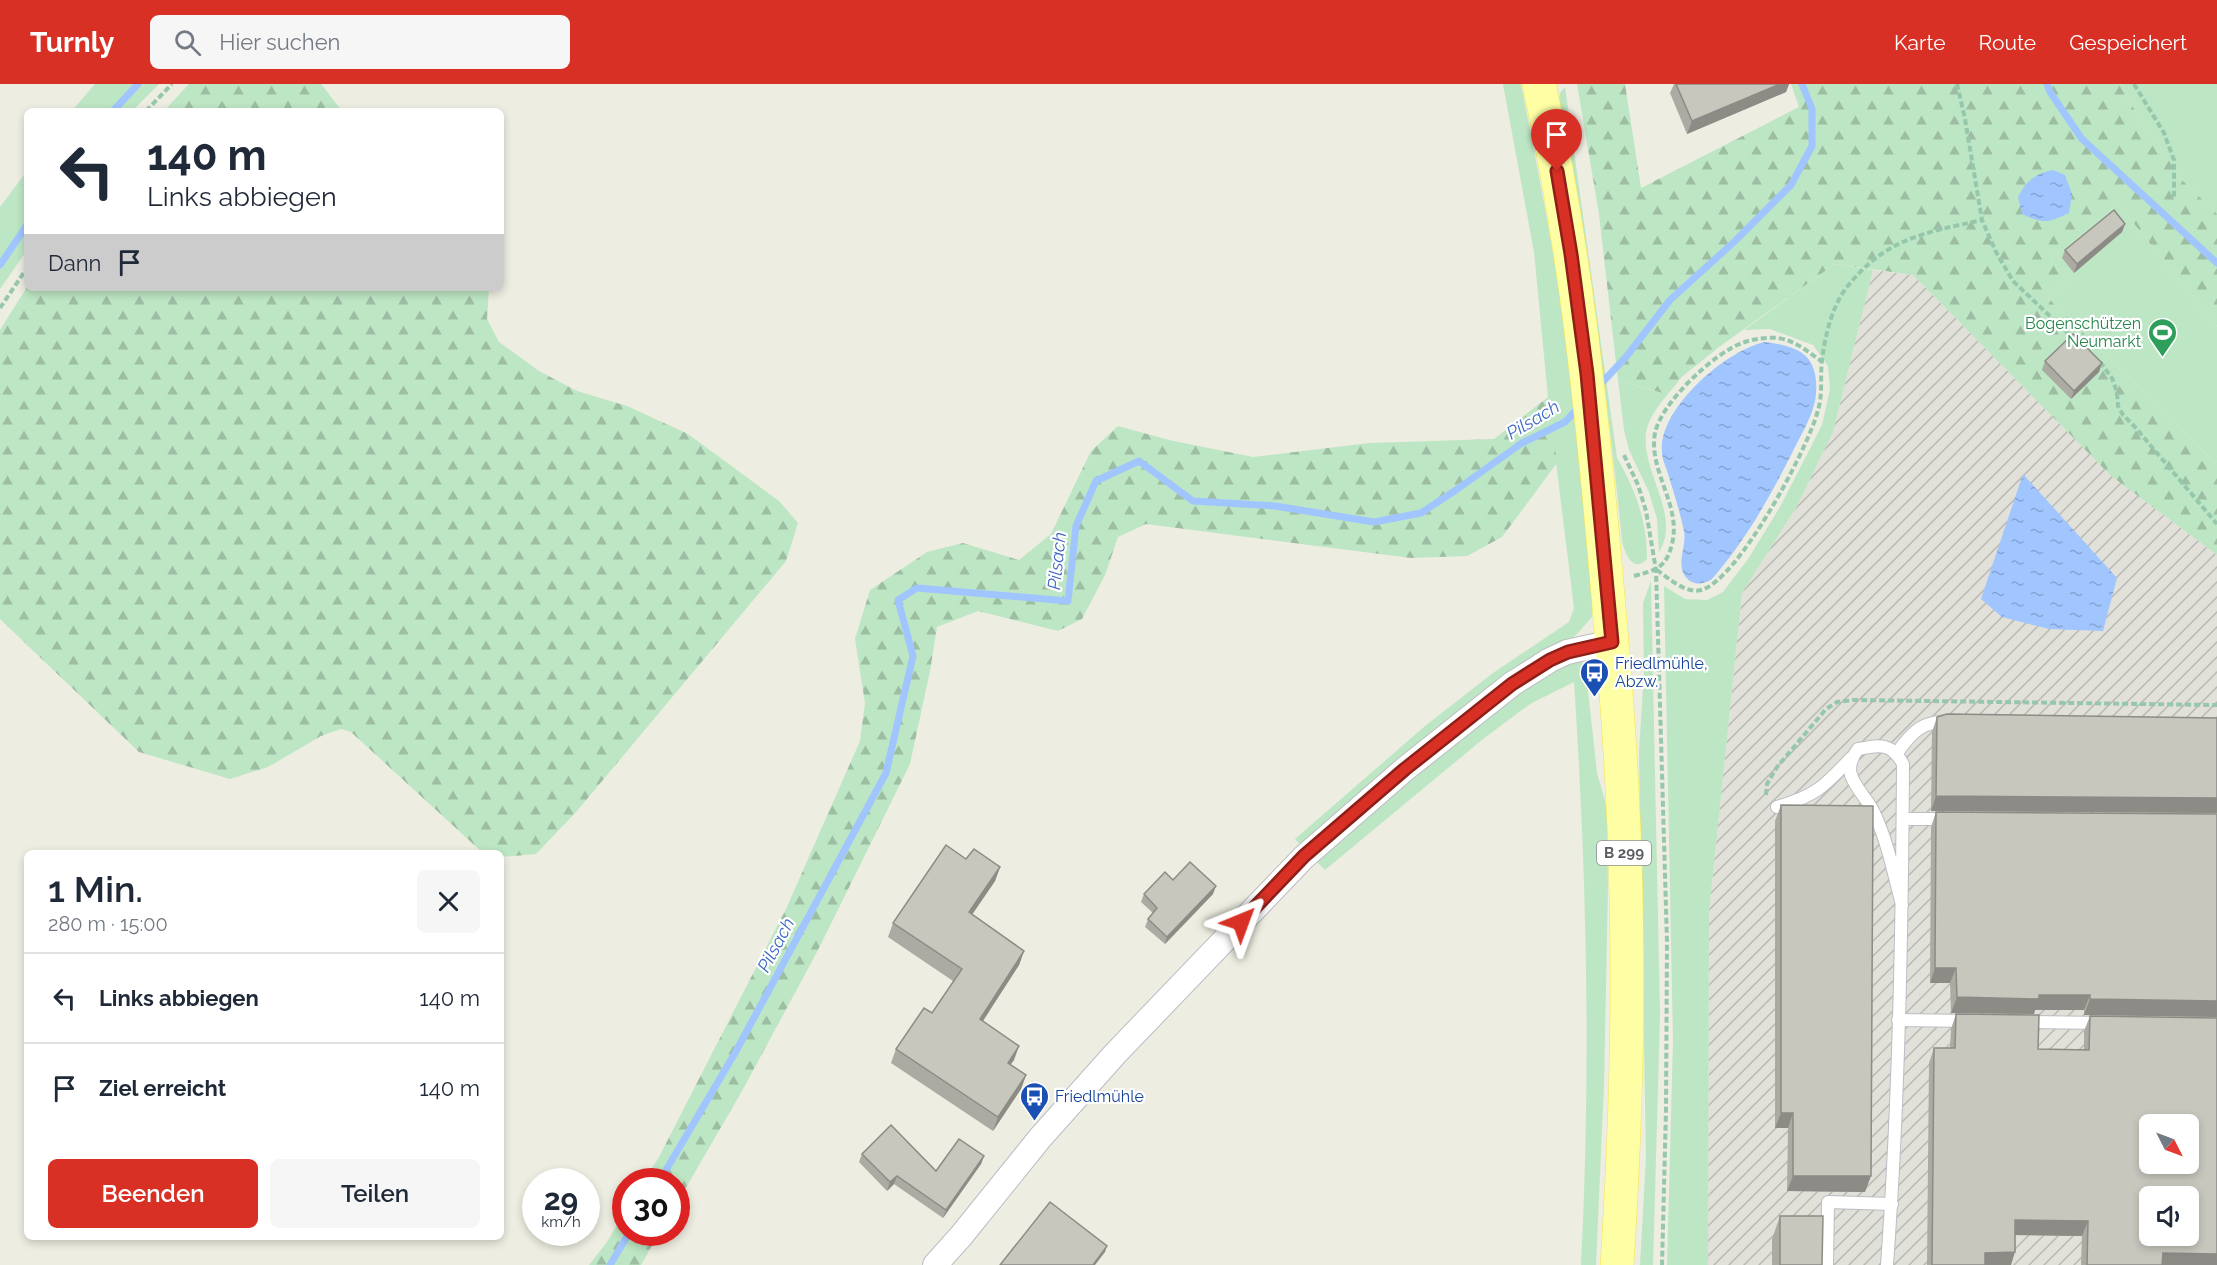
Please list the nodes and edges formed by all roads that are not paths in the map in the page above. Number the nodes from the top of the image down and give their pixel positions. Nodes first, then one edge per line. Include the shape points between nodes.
1 (1542, 85) edge
2 (1612, 642) junction
3 (1966, 722) edge
4 (1897, 753) junction
5 (1851, 758) junction
6 (1777, 807) dead end
7 (1903, 819) junction
8 (1961, 819) edge
9 (1902, 905) junction
10 (1898, 1020) junction
11 (1980, 1021) edge
12 (2016, 1022) edge
13 (2110, 1023) edge
14 (1892, 1204) junction
15 (935, 1265) edge
16 (1617, 1265) edge
17 (1827, 1265) edge
18 (1887, 1265) edge

1 - 2 main road, B 299 via 1587,374 1609,447
2 - 15 street via 1568,652 1512,684 1304,856 1115,1054
2 - 16 main road, B 299 via 1627,974
3 - 4 lane via 1924,724
4 - 5 lane via 1876,746 1858,749
4 - 7 lane via 1903,764
5 - 6 lane via 1816,792
5 - 9 lane via 1850,772 1883,834
7 - 8 lane
7 - 9 lane
9 - 10 lane
10 - 11 lane
10 - 14 lane
12 - 13 lane
14 - 17 lane via 1828,1202
14 - 18 lane

